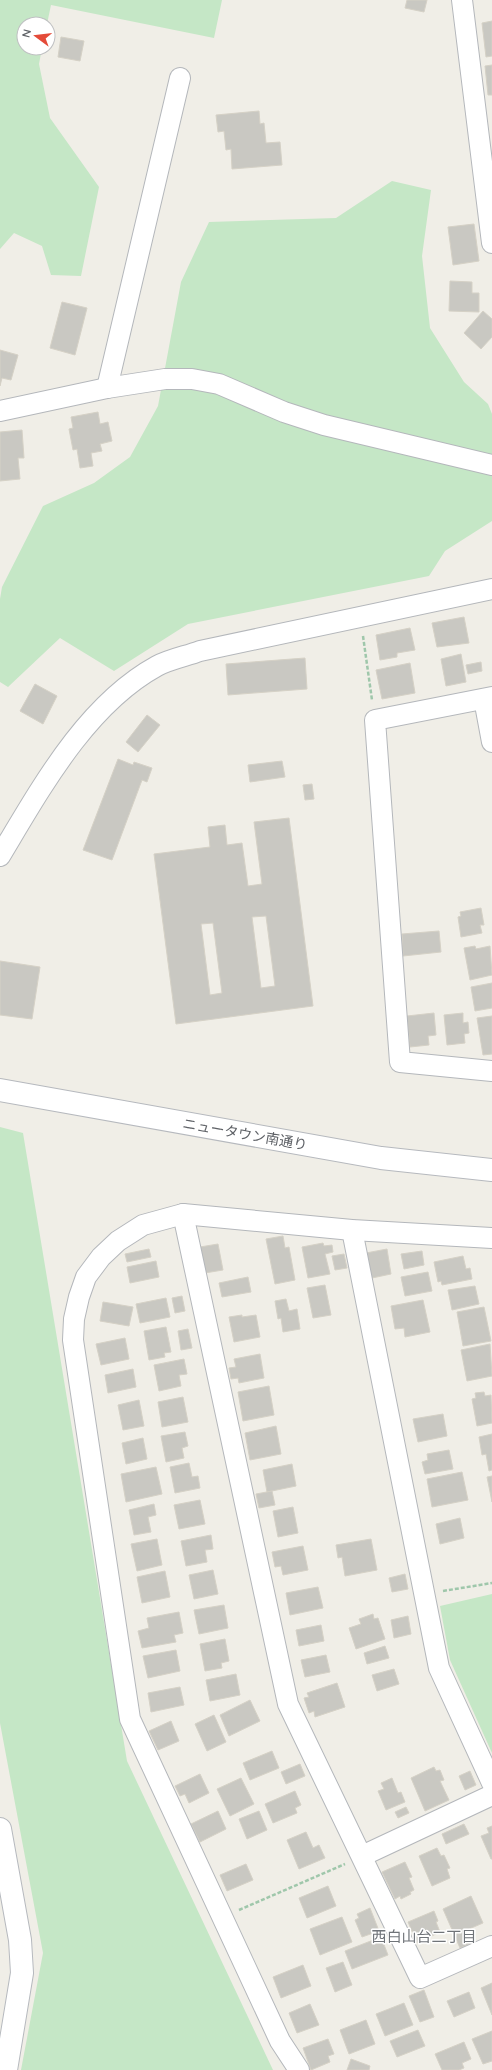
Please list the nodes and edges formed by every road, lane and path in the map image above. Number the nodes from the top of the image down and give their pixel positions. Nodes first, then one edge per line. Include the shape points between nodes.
1 (462, 0) edge
2 (180, 78) dead end
3 (492, 243) edge
4 (107, 388) junction
5 (0, 411) edge
6 (492, 465) edge
7 (492, 589) edge
8 (361, 616) junction
9 (488, 698) edge
10 (375, 720) junction
11 (492, 742) edge
12 (9, 827) edge
13 (0, 856) edge
14 (492, 1071) edge
15 (0, 1090) edge
16 (492, 1170) edge
17 (184, 1214) junction
18 (352, 1230) junction
19 (492, 1238) edge
20 (492, 1583) edge
21 (424, 1595) junction
22 (492, 1783) edge
23 (492, 1795) edge
24 (0, 1828) edge
25 (362, 1856) junction
26 (222, 1918) junction
27 (492, 1946) edge
28 (6, 2070) edge
29 (298, 2070) edge

1 - 3 street
2 - 4 street
4 - 5 street
4 - 6 street via 165,379 192,378 212,382 284,412 324,425
7 - 8 street
8 - 10 path
8 - 12 street via 200,651 158,665 124,687 87,726
9 - 10 street
9 - 11 street
10 - 14 street via 400,1062
12 - 13 street
15 - 16 street, ニュータウン南通り via 381,1158
17 - 18 street
17 - 25 street via 288,1704
17 - 26 street via 143,1225 118,1240 101,1257 86,1277 79,1297 74,1319 74,1340 130,1719
18 - 19 street
18 - 21 street
20 - 21 path
21 - 22 street via 439,1668
23 - 25 street
24 - 28 street via 20,1940 22,1973
25 - 26 path
25 - 27 street via 420,1978
26 - 29 street via 280,2041

